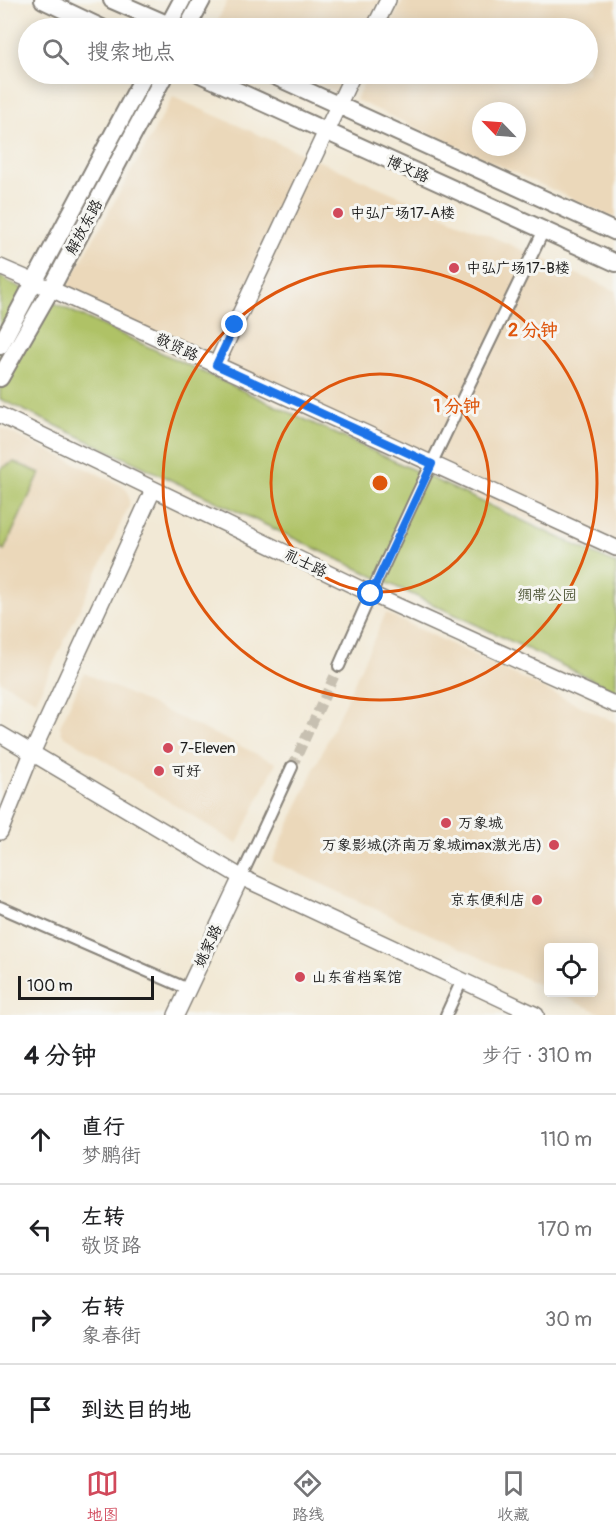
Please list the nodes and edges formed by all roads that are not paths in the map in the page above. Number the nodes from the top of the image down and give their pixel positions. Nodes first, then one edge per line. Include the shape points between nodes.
1 (43, 0) edge
2 (112, 0) edge
3 (182, 0) edge
4 (202, 0) edge
5 (388, 0) edge
6 (81, 18) edge
7 (151, 18) edge
8 (175, 18) edge
9 (192, 18) edge
10 (379, 18) edge
11 (140, 84) edge
12 (160, 84) edge
13 (222, 84) edge
14 (292, 84) edge
15 (348, 84) edge
16 (338, 105) junction
17 (325, 131) junction
18 (543, 230) junction
19 (616, 232) edge
20 (616, 263) edge
21 (0, 267) edge
22 (34, 282) junction
23 (51, 289) junction
24 (0, 346) edge
25 (216, 365) junction
26 (0, 378) edge
27 (0, 415) edge
28 (432, 464) junction
29 (153, 490) junction
30 (616, 548) edge
31 (371, 594) junction
32 (339, 666) tunnel mouth
33 (616, 705) edge
34 (0, 734) edge
35 (32, 753) junction
36 (292, 767) tunnel mouth
37 (0, 832) edge
38 (241, 877) junction
39 (0, 907) edge
40 (462, 980) junction
41 (188, 989) junction
42 (176, 1015) edge
43 (446, 1015) edge
44 (536, 1015) edge

1 - 6 main road
2 - 7 main road
3 - 8 main road
4 - 9 main road
5 - 10 street
11 - 22 main road, 解放东路
12 - 23 main road, 解放东路
13 - 17 main road, 博文路
14 - 16 main road, 博文路
15 - 16 street
16 - 17 street
16 - 19 main road, 博文路
17 - 18 main road, 博文路
17 - 25 street
18 - 20 main road, 博文路
18 - 28 street
21 - 22 street, 敬贤路
22 - 23 street, 敬贤路
22 - 24 main road, 解放东路
23 - 25 street, 敬贤路
23 - 26 main road, 解放东路
25 - 28 street, 敬贤路
27 - 29 street, 礼士路
28 - 30 street, 敬贤路
28 - 31 street
29 - 31 street, 礼士路
29 - 35 street
31 - 32 street
31 - 33 street, 礼士路
34 - 35 street
35 - 37 street
35 - 38 street
36 - 38 street
38 - 40 street
38 - 41 street, 姚家路
39 - 41 street
40 - 43 street
40 - 44 street
41 - 42 street, 姚家路

